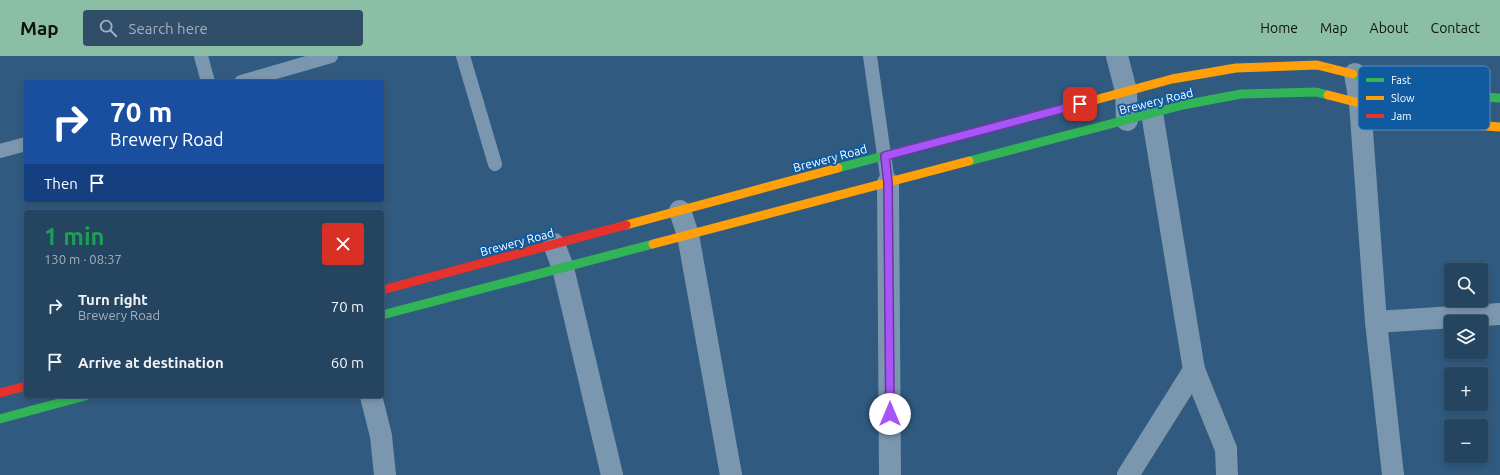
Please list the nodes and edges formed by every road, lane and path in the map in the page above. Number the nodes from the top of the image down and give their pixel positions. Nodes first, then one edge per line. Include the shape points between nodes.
1 (201, 56) edge
2 (331, 56) edge
3 (463, 56) edge
4 (870, 56) edge
5 (1117, 56) edge
6 (1317, 60) edge
7 (1355, 74) junction
8 (1358, 75) edge
9 (207, 80) edge
10 (248, 80) edge
11 (1358, 91) edge
12 (1126, 92) junction
13 (1490, 97) edge
14 (1500, 98) edge
15 (1358, 102) edge
16 (1152, 114) junction
17 (1128, 120) junction
18 (1490, 126) edge
19 (1500, 127) edge
20 (1362, 130) edge
21 (24, 145) edge
22 (0, 151) edge
23 (885, 156) junction
24 (495, 164) dead end
25 (888, 183) junction
26 (680, 211) junction
27 (688, 235) junction
28 (554, 244) junction
29 (563, 268) junction
30 (384, 289) edge
31 (384, 314) edge
32 (1500, 314) edge
33 (1376, 322) junction
34 (1194, 370) junction
35 (24, 386) edge
36 (0, 392) edge
37 (77, 398) edge
38 (372, 398) edge
39 (0, 419) edge
40 (384, 475) edge
41 (612, 475) edge
42 (731, 475) edge
43 (890, 475) edge
44 (1128, 475) edge
45 (1227, 475) edge
46 (1393, 475) edge

1 - 9 lane
2 - 10 lane
3 - 24 lane
4 - 23 lane
5 - 12 street
6 - 7 main road, Brewery Road
6 - 12 main road, Brewery Road via 1236,68 1172,79
7 - 8 main road, Brewery Road
7 - 11 street
12 - 17 street
12 - 23 main road, Brewery Road
13 - 14 main road, Brewery Road
15 - 16 main road, Brewery Road via 1316,92 1241,94
16 - 17 main road, Brewery Road
16 - 34 street
17 - 25 main road, Brewery Road
18 - 19 main road, Brewery Road
20 - 33 street
21 - 22 lane
23 - 25 lane
23 - 26 main road, Brewery Road
25 - 27 main road, Brewery Road
25 - 43 street
26 - 27 street
26 - 28 main road, Brewery Road
27 - 29 main road, Brewery Road
27 - 42 street
28 - 29 street
28 - 30 main road, Brewery Road
29 - 31 main road, Brewery Road
29 - 41 street
32 - 33 street
33 - 46 street
34 - 44 street
34 - 45 street via 1226,449
35 - 36 main road
37 - 39 main road
38 - 40 street via 381,436

